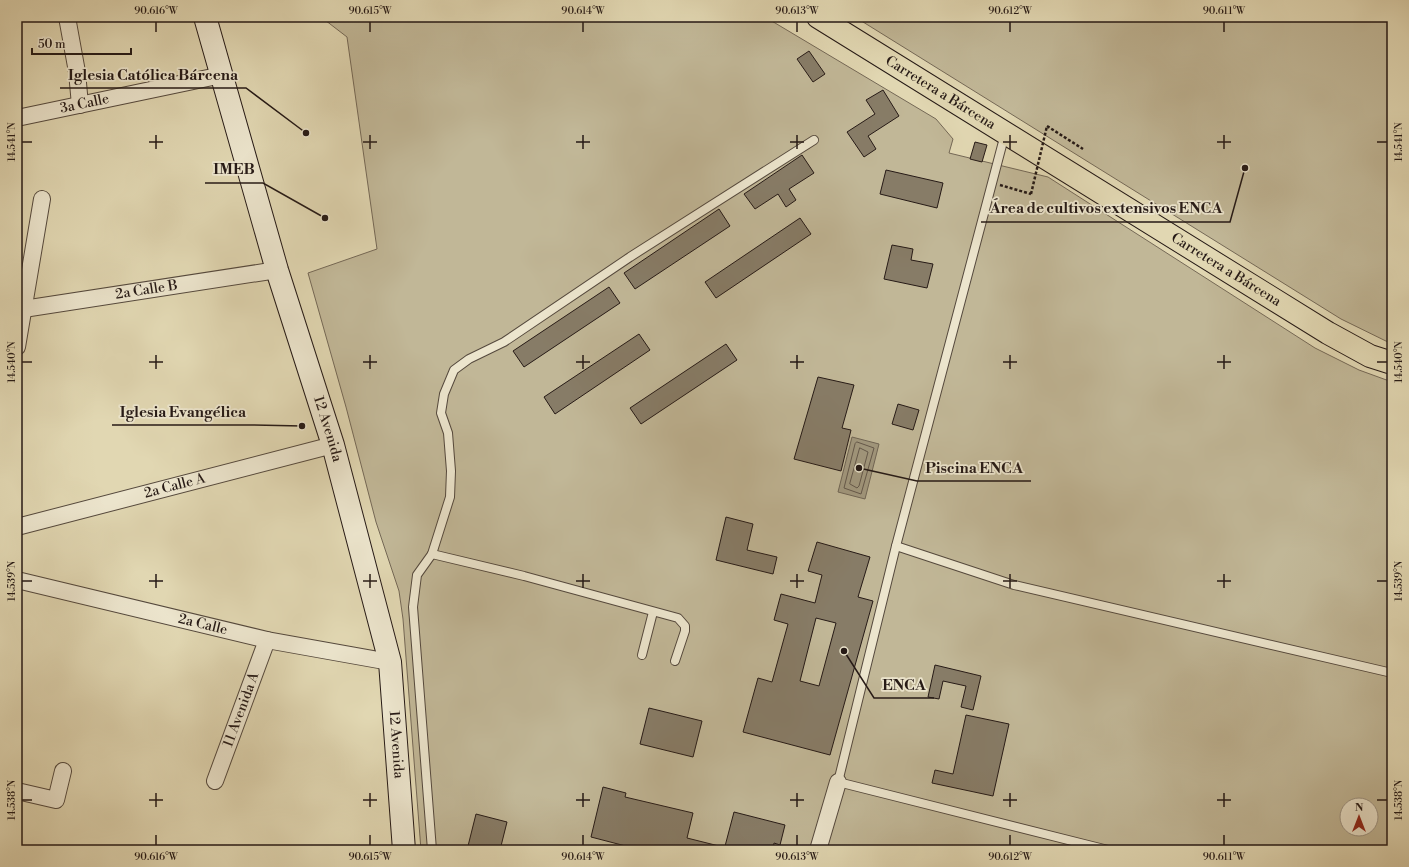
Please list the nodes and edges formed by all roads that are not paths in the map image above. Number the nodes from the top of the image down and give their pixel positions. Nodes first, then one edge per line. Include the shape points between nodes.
1 (67, 17) edge
2 (205, 17) edge
3 (818, 17) edge
4 (222, 75) junction
5 (80, 105) junction
6 (17, 118) edge
7 (1005, 133) junction
8 (814, 140) dead end
9 (42, 199) dead end
10 (277, 270) junction
11 (21, 309) edge
12 (17, 347) edge
13 (1392, 363) edge
14 (333, 445) junction
15 (17, 527) edge
16 (896, 546) junction
17 (432, 554) junction
18 (17, 580) edge
19 (653, 612) junction
20 (267, 640) junction
21 (642, 655) dead end
22 (675, 661) dead end
23 (390, 662) junction
24 (1392, 673) edge
25 (63, 771) dead end
26 (215, 781) dead end
27 (838, 782) junction
28 (17, 791) edge
29 (404, 850) edge
30 (432, 850) edge
31 (818, 850) edge
32 (1108, 850) edge

1 - 5 street
2 - 4 main road, 12 Avenida
3 - 7 main road, Carretera a Bárcena
4 - 5 street, 3a Calle
4 - 10 main road, 12 Avenida
5 - 6 street, 3a Calle
7 - 13 main road, Carretera a Bárcena via 1328,333 1370,356
7 - 16 lane
8 - 17 lane via 630,257 504,342 469,359 454,370 444,394 441,413 448,432 450,497
9 - 11 street
10 - 11 street, 2a Calle B
10 - 14 main road, 12 Avenida
11 - 12 street
14 - 15 street, 2a Calle A
14 - 23 main road, 12 Avenida
16 - 24 lane via 1014,585
16 - 27 lane
17 - 19 lane via 524,576
17 - 30 lane via 417,575 413,607
18 - 20 street, 2a Calle
19 - 21 lane
19 - 22 lane via 678,618 685,626
20 - 23 street, 2a Calle
20 - 26 street, 11 Avenida A
23 - 29 main road, 12 Avenida
25 - 28 street via 54,800
27 - 31 street
27 - 32 lane

